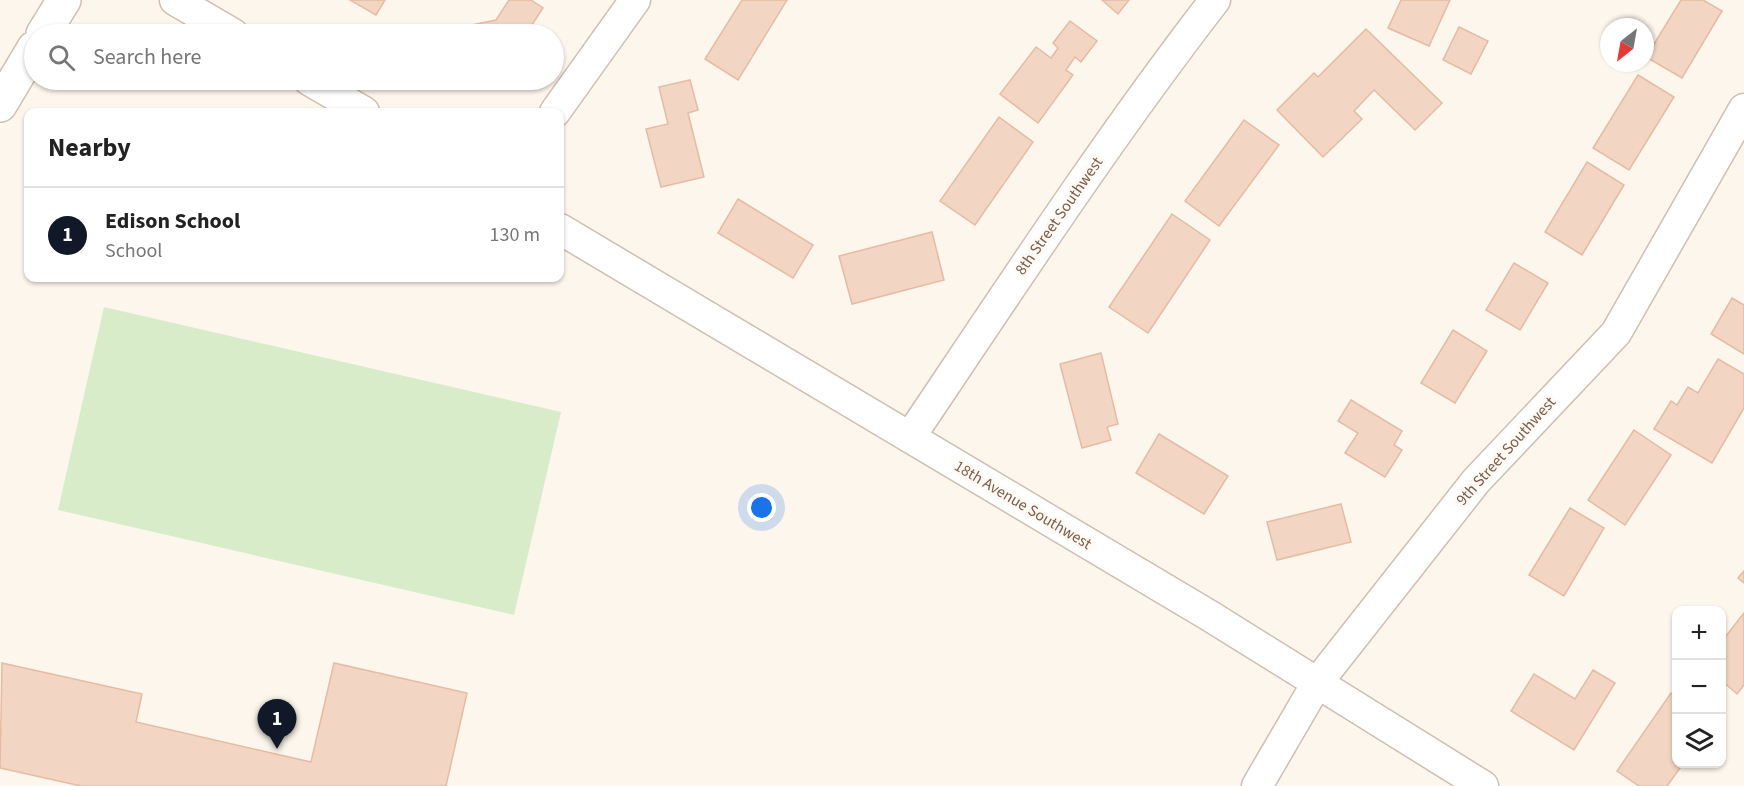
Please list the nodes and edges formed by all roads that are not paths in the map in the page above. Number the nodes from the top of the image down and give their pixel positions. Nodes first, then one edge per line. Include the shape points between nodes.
1 (64, 0) edge
2 (175, 0) edge
3 (635, 0) edge
4 (1215, 0) edge
5 (49, 24) edge
6 (216, 24) edge
7 (24, 65) edge
8 (326, 90) edge
9 (0, 105) edge
10 (357, 108) edge
11 (558, 108) edge
12 (1744, 109) edge
13 (564, 231) edge
14 (910, 437) junction
15 (1317, 683) junction
16 (1257, 786) edge
17 (1483, 786) edge

1 - 5 street
2 - 6 street
3 - 11 street
4 - 14 street, 8th Street Southwest via 1037,247
7 - 9 street
8 - 10 street
12 - 15 street, 9th Street Southwest via 1617,333 1476,481
13 - 14 street, 18th Avenue Southwest
14 - 15 street, 18th Avenue Southwest
15 - 16 street, 9th Street Southwest
15 - 17 street, 18th Avenue Southwest

